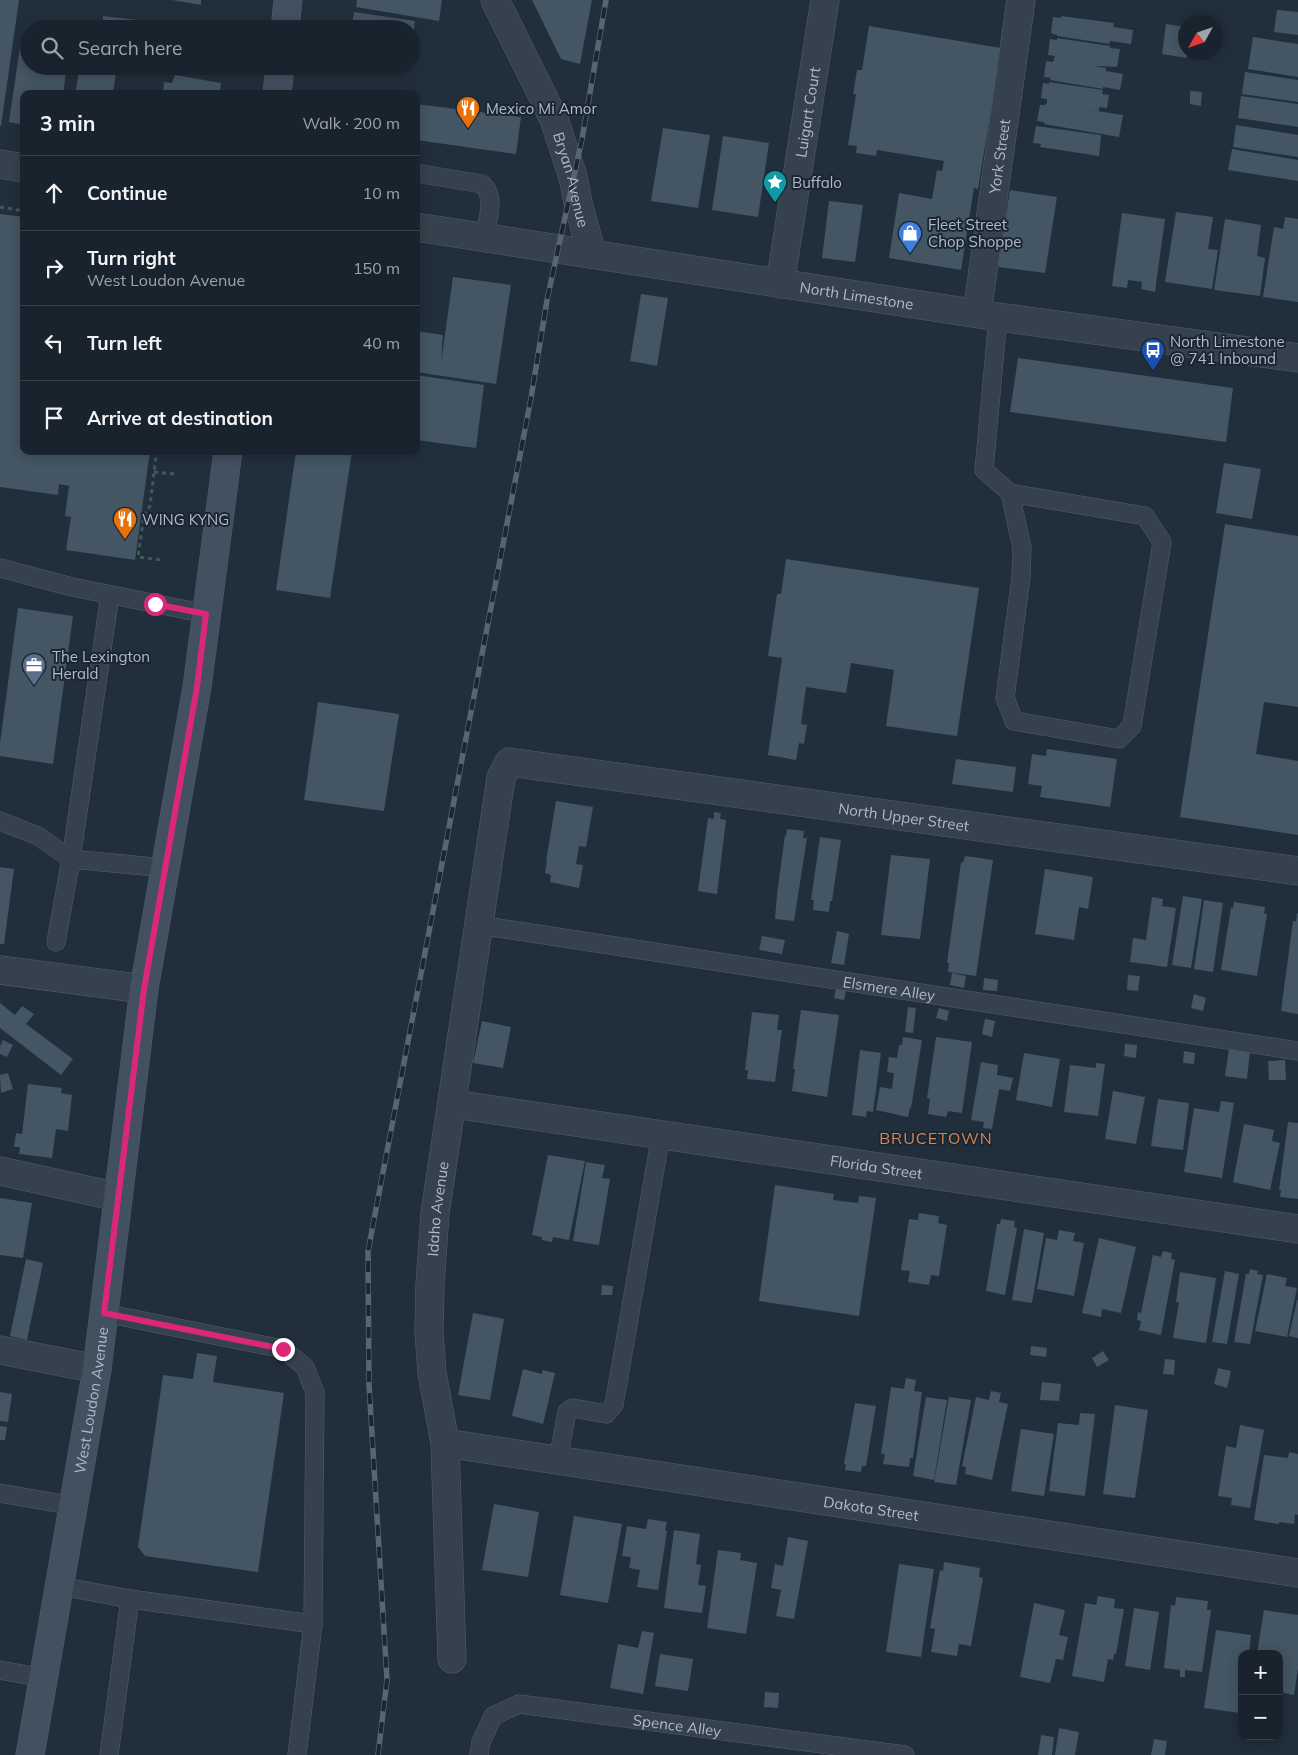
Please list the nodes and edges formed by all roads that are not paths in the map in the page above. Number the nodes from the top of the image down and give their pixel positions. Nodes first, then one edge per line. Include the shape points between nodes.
1 (288, 0) edge
2 (495, 0) edge
3 (825, 0) edge
4 (1021, 0) edge
5 (286, 20) edge
6 (279, 75) edge
7 (277, 90) edge
8 (0, 164) edge
9 (20, 167) edge
10 (420, 174) edge
11 (420, 228) edge
12 (484, 238) junction
13 (592, 254) junction
14 (780, 284) junction
15 (987, 315) junction
16 (1298, 358) edge
17 (227, 455) edge
18 (1010, 493) junction
19 (0, 568) edge
20 (110, 595) junction
21 (206, 614) junction
22 (509, 762) joint
23 (0, 821) edge
24 (71, 859) junction
25 (165, 868) junction
26 (1298, 870) edge
27 (479, 924) junction
28 (56, 942) dead end
29 (0, 970) edge
30 (144, 989) junction
31 (1298, 1051) edge
32 (453, 1104) junction
33 (661, 1134) junction
34 (0, 1171) edge
35 (118, 1197) junction
36 (1298, 1229) edge
37 (104, 1313) junction
38 (0, 1350) edge
39 (97, 1369) junction
40 (445, 1443) junction
41 (558, 1460) junction
42 (0, 1493) edge
43 (74, 1506) junction
44 (1298, 1573) edge
45 (60, 1586) junction
46 (130, 1599) junction
47 (313, 1624) junction
48 (452, 1659) dead end
49 (0, 1670) edge
50 (44, 1678) junction
51 (30, 1755) edge
52 (108, 1755) edge
53 (297, 1755) edge
54 (479, 1755) edge
55 (905, 1755) edge

1 - 5 main road
2 - 13 street, Bryan Avenue via 554,119 573,177
3 - 14 street, Luigart Court
4 - 15 street, York Street
6 - 7 main road
8 - 9 street
10 - 12 lane via 482,184 488,189 491,199
11 - 12 street, North Limestone
12 - 13 street, North Limestone
13 - 14 street, North Limestone
14 - 15 street, North Limestone
15 - 16 street, North Limestone
15 - 18 lane via 984,470
17 - 21 main road, West Loudon Avenue
18 - 18 lane via 1022,548 1005,698 1014,721 1118,739 1132,726 1162,542 1145,516
19 - 20 lane
20 - 21 lane
20 - 24 lane
21 - 25 main road, West Loudon Avenue via 197,687
22 - 26 street, North Upper Street
22 - 27 street, Idaho Avenue via 501,778
23 - 24 lane via 38,836
24 - 25 lane
24 - 28 lane
25 - 30 main road, West Loudon Avenue
27 - 31 lane, Elsmere Alley
27 - 32 street, Idaho Avenue
29 - 30 street
30 - 35 main road, West Loudon Avenue
32 - 33 street, Florida Street
32 - 40 street, Idaho Avenue via 435,1213 430,1285 432,1374
33 - 36 street, Florida Street
33 - 41 lane via 614,1405 606,1414 572,1408 567,1412
34 - 35 street
35 - 37 main road, West Loudon Avenue
37 - 39 main road, West Loudon Avenue
37 - 47 lane via 283,1349 305,1367 315,1393
38 - 39 street
39 - 43 main road, West Loudon Avenue
40 - 41 street, Dakota Street
40 - 48 street, Idaho Avenue
41 - 44 street, Dakota Street
42 - 43 lane
43 - 45 main road, West Loudon Avenue
45 - 46 lane
45 - 50 main road, West Loudon Avenue
46 - 47 lane
46 - 52 lane
47 - 53 lane
49 - 50 lane
50 - 51 main road, West Loudon Avenue
54 - 55 lane, Spence Alley via 481,1742 493,1716 519,1704

